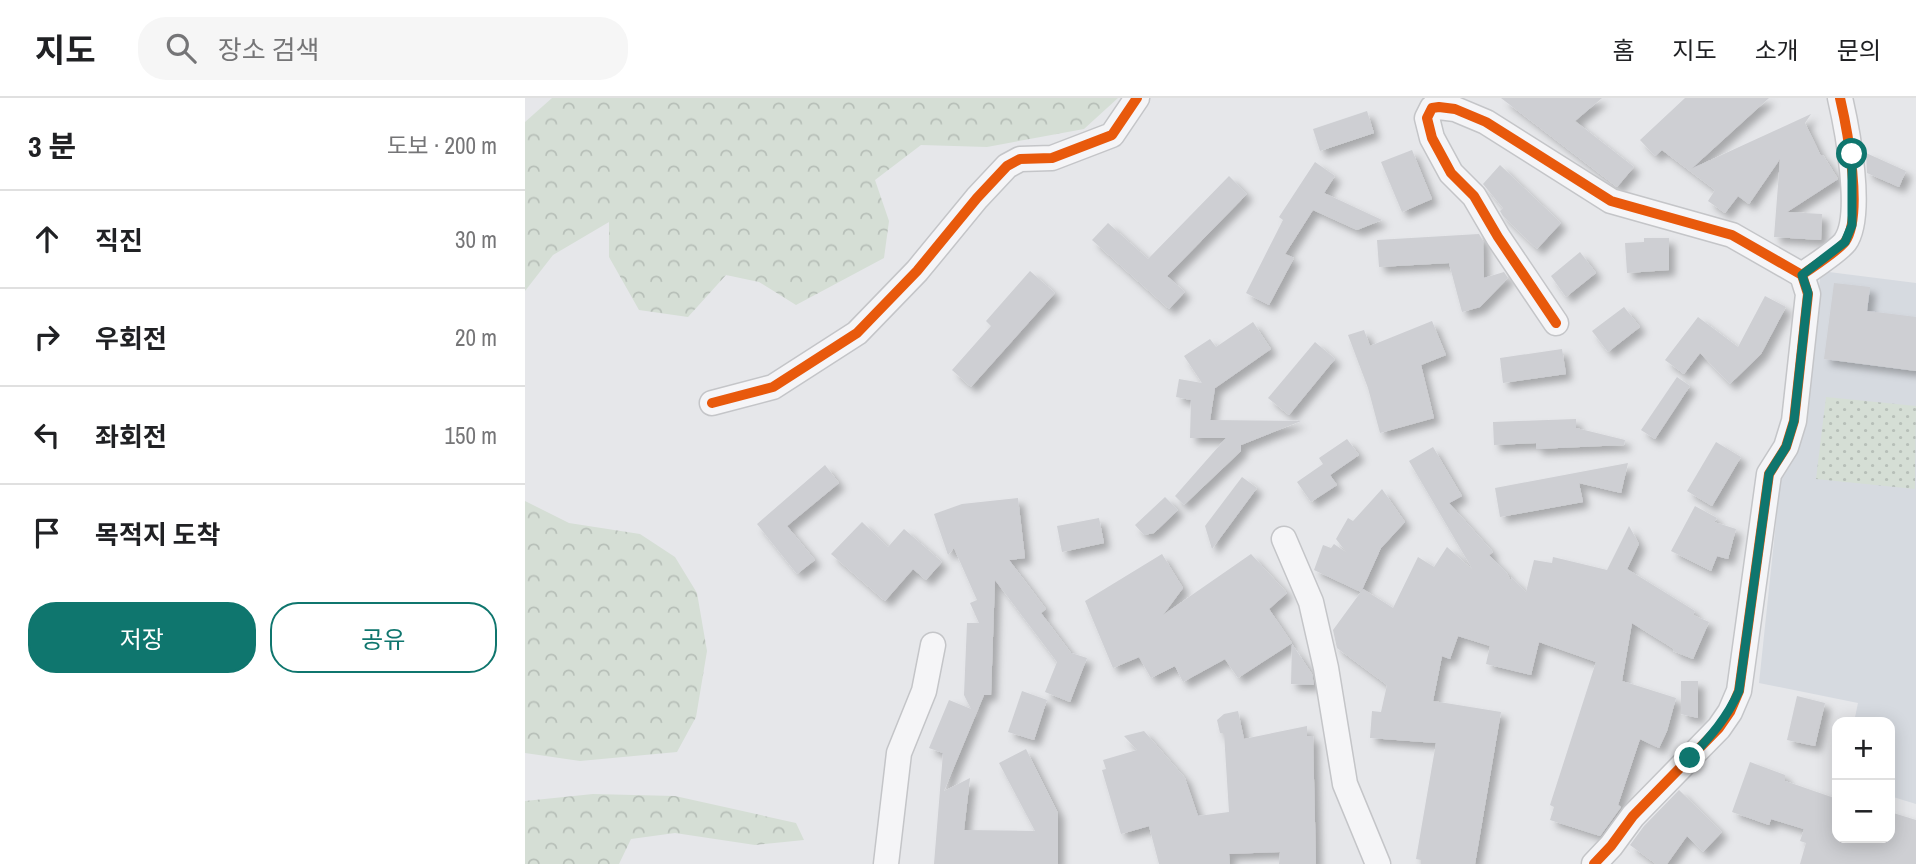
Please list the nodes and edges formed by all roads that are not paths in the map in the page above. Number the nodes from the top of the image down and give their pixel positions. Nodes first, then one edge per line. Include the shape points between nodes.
1 (1137, 98) edge
2 (1840, 98) edge
3 (1802, 275) junction
4 (1556, 323) dead end
5 (712, 403) dead end
6 (1284, 540) dead end
7 (933, 645) dead end
8 (886, 864) edge
9 (1378, 864) edge
10 (1594, 864) edge

1 - 5 street via 1112,135 1052,158 1020,159 1007,166 857,333 773,387
2 - 3 street via 1852,154 1852,225 1845,242
3 - 4 street via 1731,235 1611,201 1486,122 1455,109 1432,108 1427,118 1432,138 1451,173 1474,196
3 - 10 street via 1808,293 1794,421 1786,447 1769,474 1739,691 1719,729 1633,816
6 - 9 street via 1311,602 1345,784
7 - 8 street via 924,691 899,753

